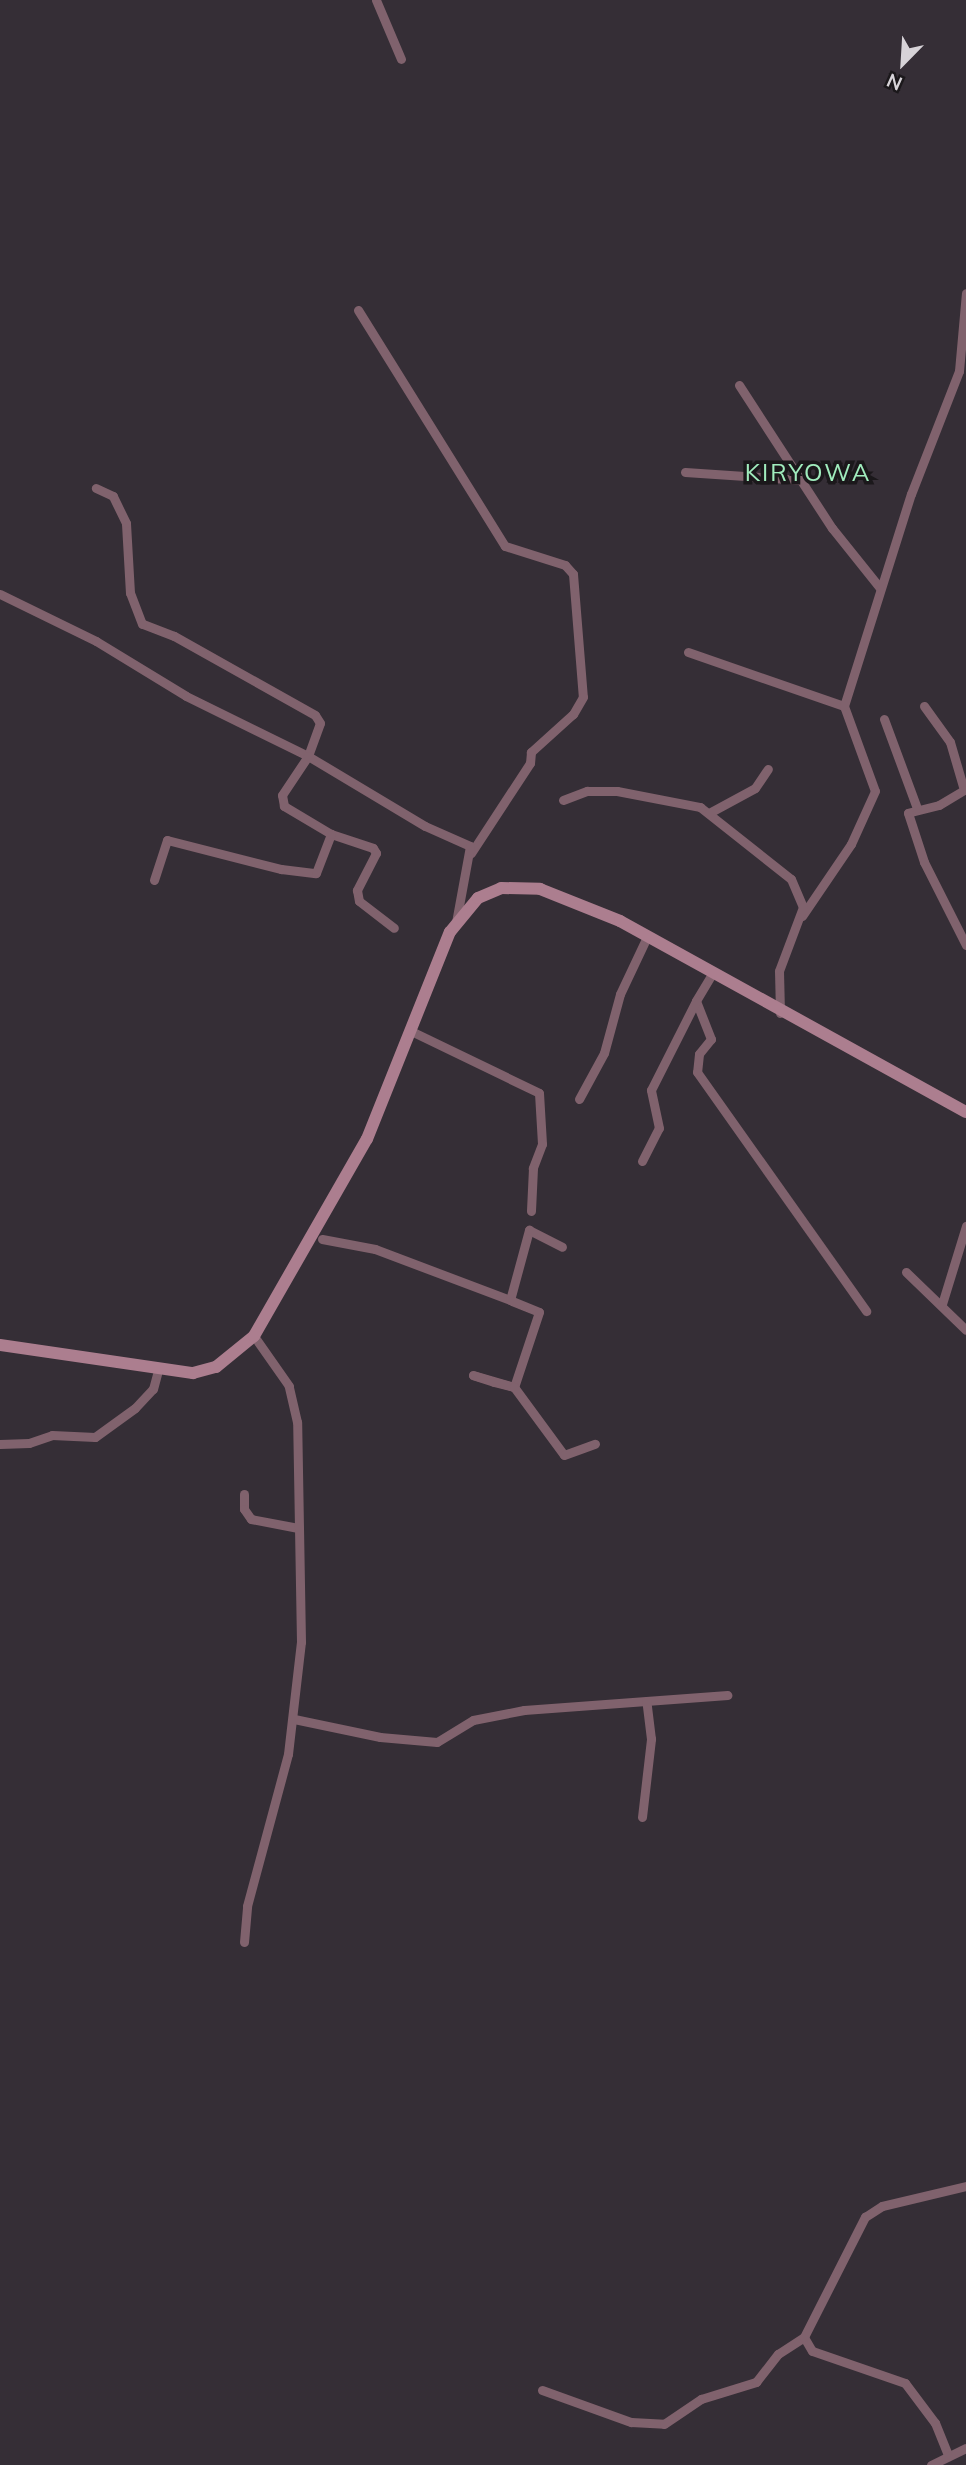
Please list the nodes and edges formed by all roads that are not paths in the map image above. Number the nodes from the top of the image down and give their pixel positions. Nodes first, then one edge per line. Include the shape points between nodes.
1 (376, 0) edge
2 (401, 59) dead end
3 (966, 293) edge
4 (358, 310) dead end
5 (739, 385) dead end
6 (685, 472) dead end
7 (802, 480) junction
8 (96, 488) dead end
9 (880, 588) junction
10 (0, 594) edge
11 (688, 652) dead end
12 (844, 706) junction
13 (924, 706) dead end
14 (884, 719) dead end
15 (308, 755) junction
16 (768, 768) dead end
17 (563, 800) dead end
18 (917, 808) junction
19 (709, 813) junction
20 (331, 834) junction
21 (471, 853) junction
22 (154, 880) dead end
23 (802, 916) junction
24 (456, 923) junction
25 (394, 928) dead end
26 (647, 937) junction
27 (966, 945) edge
28 (712, 974) junction
29 (696, 1001) junction
30 (780, 1013) junction
31 (411, 1031) junction
32 (579, 1099) dead end
33 (966, 1112) edge
34 (642, 1161) dead end
35 (531, 1211) dead end
36 (966, 1226) edge
37 (322, 1239) dead end
38 (562, 1247) dead end
39 (906, 1272) dead end
40 (512, 1301) dead end
41 (942, 1304) junction
42 (866, 1311) dead end
43 (966, 1330) edge
44 (254, 1336) junction
45 (0, 1345) edge
46 (157, 1374) dead end
47 (0, 1444) edge
48 (595, 1444) dead end
49 (244, 1494) dead end
50 (298, 1528) dead end
51 (727, 1695) dead end
52 (646, 1701) junction
53 (294, 1719) junction
54 (642, 1817) dead end
55 (244, 1942) dead end
56 (966, 2186) edge
57 (804, 2337) junction
58 (542, 2390) dead end
59 (966, 2448) edge
60 (948, 2455) junction
61 (931, 2465) edge

1 - 2 street
3 - 9 street via 960,371
4 - 21 street via 505,546 565,565 573,574 583,666 581,704 531,752 530,763
5 - 7 street
6 - 7 street
7 - 9 street via 844,545
8 - 15 street via 113,496 126,523 130,593 142,624 174,636 315,715 320,723
9 - 12 street
10 - 15 street via 96,641 186,696
11 - 12 street
12 - 23 street via 874,778 875,791 851,844
13 - 18 street via 950,742 964,790 939,805
14 - 18 street
15 - 20 street via 289,779 282,801
15 - 21 street via 425,826 466,841
16 - 19 street via 755,788
17 - 19 street via 587,791 617,792 676,800
18 - 27 street via 908,813 912,835
19 - 23 street via 795,883
20 - 22 street via 316,873 167,841
20 - 25 street via 373,848 376,853 357,890 359,901
21 - 24 street
23 - 30 street via 779,971
24 - 26 street via 478,898 517,886 571,898
24 - 31 street
26 - 28 street
26 - 32 street via 620,994 604,1053
28 - 29 street
28 - 30 street
29 - 34 street via 651,1090 659,1128
29 - 42 street via 710,1038 699,1054 698,1072
30 - 33 street
31 - 35 street via 539,1093 542,1144 533,1168
31 - 44 street via 347,1178
36 - 41 street
37 - 38 street via 375,1249 510,1300 529,1230
39 - 41 street
40 - 48 street via 539,1312 514,1387 564,1455
41 - 43 street via 954,1323
44 - 45 street via 216,1367 193,1373
44 - 53 street via 289,1386 297,1422 301,1642
46 - 47 street via 153,1389 135,1408 95,1437 52,1435
49 - 50 street via 244,1509 251,1519
51 - 52 street
52 - 53 street via 524,1710 473,1720 437,1742 380,1737
52 - 54 street via 652,1740
53 - 55 street via 270,1831 247,1906
56 - 57 street via 881,2206 865,2217
57 - 58 street via 778,2354 756,2382 701,2399 664,2424 631,2422
57 - 60 street via 812,2351 905,2384 935,2423
59 - 60 street
60 - 61 street

